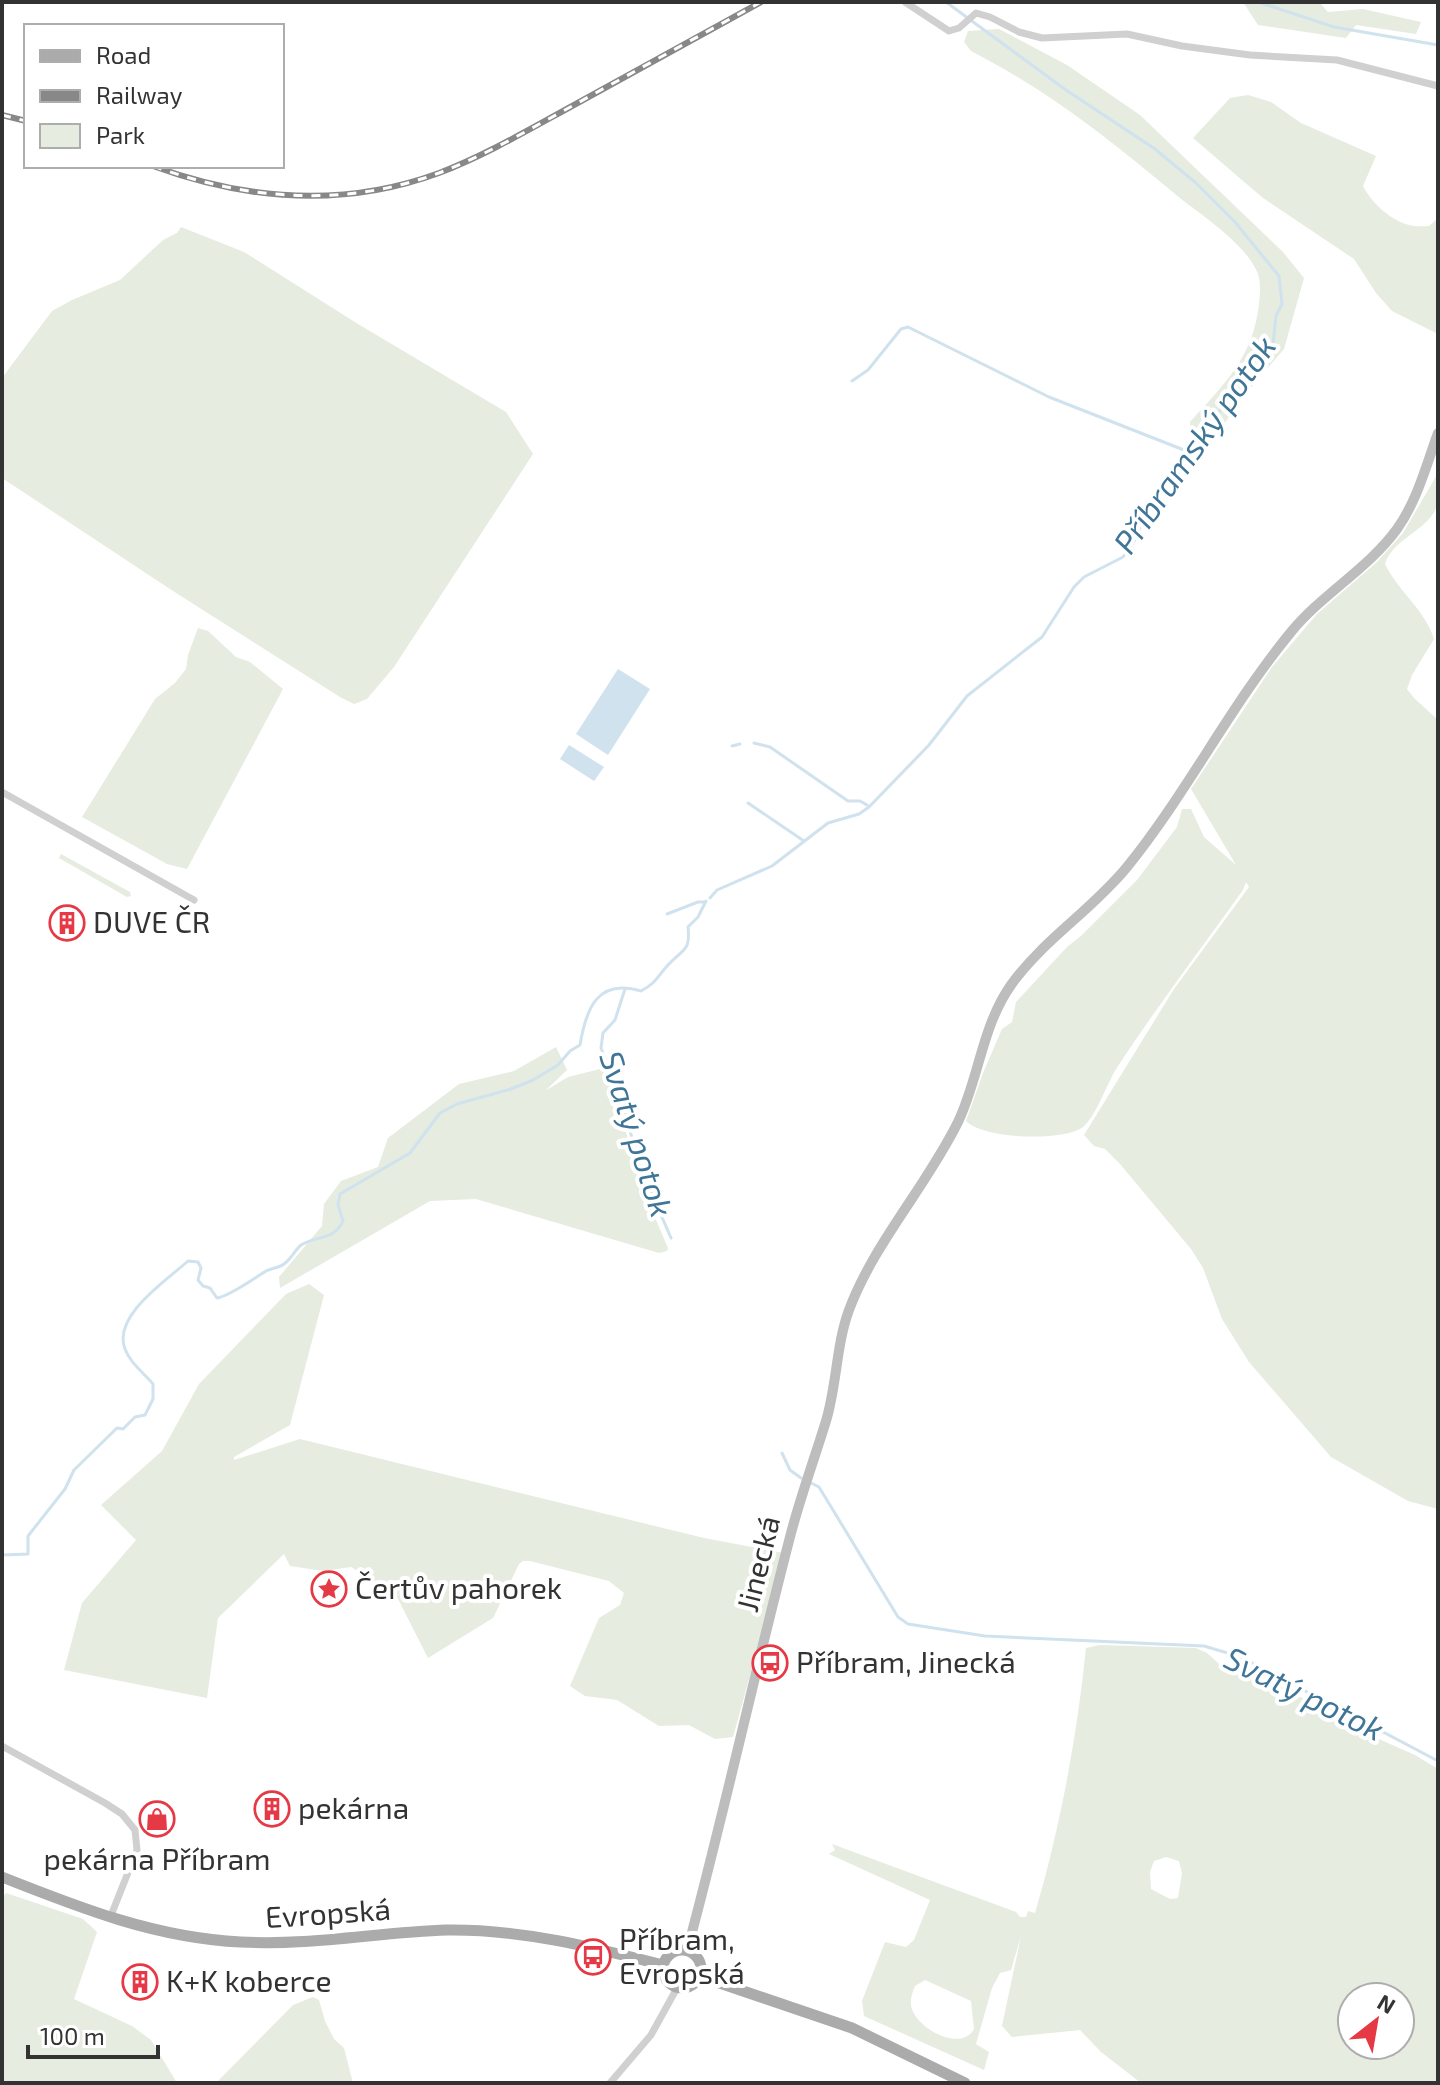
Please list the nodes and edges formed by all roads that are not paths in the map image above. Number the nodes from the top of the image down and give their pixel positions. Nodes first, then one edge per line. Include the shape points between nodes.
1 (905, 2) edge
2 (1438, 86) edge
3 (1438, 433) edge
4 (2, 792) edge
5 (194, 900) dead end
6 (2, 1746) edge
7 (2, 1877) edge
8 (110, 1918) junction
9 (687, 1951) junction
10 (663, 1965) junction
11 (699, 1976) junction
12 (677, 1988) junction
13 (610, 2083) edge
14 (965, 2083) edge

1 - 2 street via 949,31 976,13 1042,38 1127,34 1250,55 1329,59
3 - 9 main road, Jinecká via 1396,530 1294,628 1124,871 1011,986 989,1028 957,1124 860,1284 845,1324 833,1394 790,1538
4 - 5 street
6 - 8 street via 105,1803 135,1830 137,1850
7 - 8 main road, Evropská
8 - 10 main road, Evropská via 181,1936 240,1942 499,1931
9 - 10 main road via 674,1952
9 - 11 main road via 700,1963
10 - 12 main road via 666,1981
11 - 12 main road via 690,1986
11 - 14 main road via 852,2028
12 - 13 street via 651,2035

